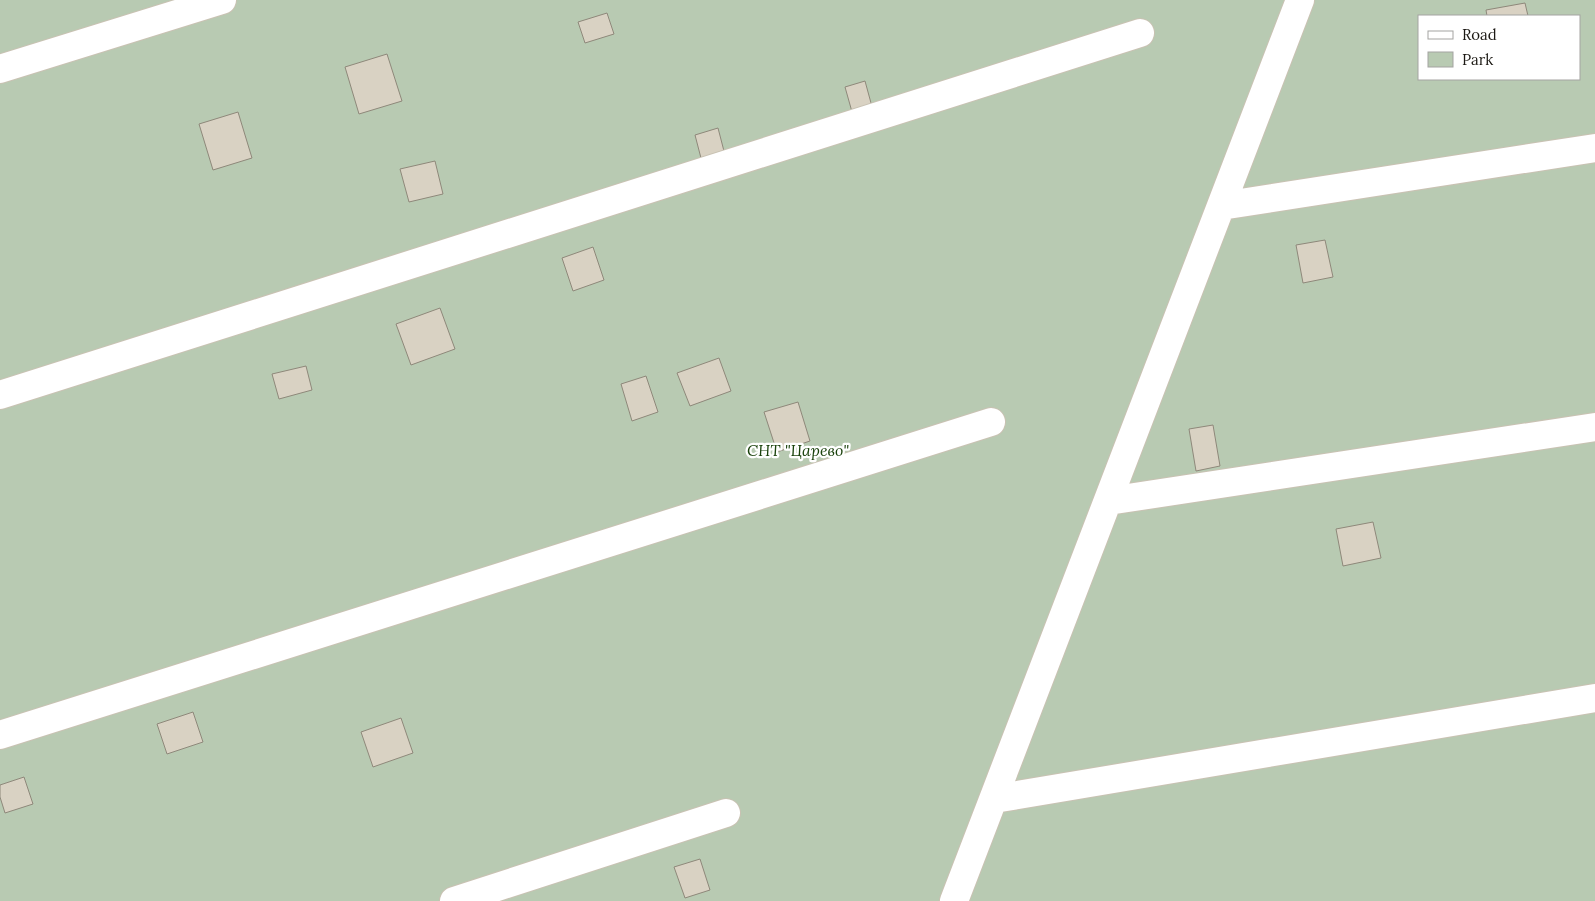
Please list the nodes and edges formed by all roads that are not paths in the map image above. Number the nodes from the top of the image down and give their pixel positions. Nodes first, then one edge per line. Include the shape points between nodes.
1 (222, 0) edge
2 (1300, 0) edge
3 (1140, 34) dead end
4 (0, 69) edge
5 (1595, 148) edge
6 (1221, 206) junction
7 (0, 395) edge
8 (991, 422) dead end
9 (1595, 427) edge
10 (1108, 501) junction
11 (1595, 698) edge
12 (0, 735) edge
13 (994, 799) junction
14 (726, 813) dead end
15 (454, 901) edge
16 (954, 901) edge

1 - 4 street
2 - 6 street
3 - 7 street
5 - 6 street
6 - 10 street
8 - 12 street
9 - 10 street
10 - 13 street
11 - 13 street
13 - 16 street
14 - 15 street

